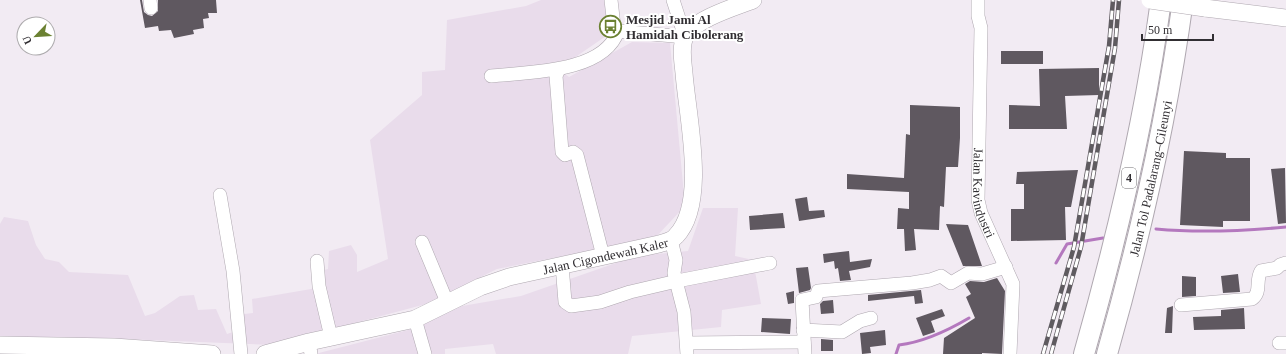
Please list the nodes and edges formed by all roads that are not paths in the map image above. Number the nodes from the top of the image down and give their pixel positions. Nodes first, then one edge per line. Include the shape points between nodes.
1 (611, 0) edge
2 (673, 0) edge
3 (753, 0) edge
4 (978, 0) edge
5 (988, 0) edge
6 (1150, 0) edge
7 (1162, 0) edge
8 (1183, 0) edge
9 (725, 5) edge
10 (1286, 18) edge
11 (981, 25) junction
12 (618, 31) junction
13 (685, 37) junction
14 (560, 69) junction
15 (491, 76) dead end
16 (220, 195) dead end
17 (671, 240) junction
18 (422, 242) dead end
19 (603, 256) junction
20 (317, 261) dead end
21 (770, 263) dead end
22 (1286, 263) edge
23 (562, 265) junction
24 (1006, 267) junction
25 (677, 281) junction
26 (447, 302) junction
27 (1181, 305) dead end
28 (871, 318) dead end
29 (416, 319) junction
30 (331, 337) junction
31 (804, 342) edge
32 (0, 345) edge
33 (310, 348) edge
34 (687, 348) edge
35 (747, 349) edge
36 (114, 351) edge
37 (212, 354) edge
38 (241, 354) edge
39 (265, 354) edge
40 (424, 354) edge
41 (1010, 354) edge
42 (1084, 354) edge
43 (1107, 354) edge

1 - 12 street via 614,26
2 - 13 street
3 - 9 main road
4 - 11 street, Jalan Kavindustri
5 - 11 street, Jalan Kavindustri via 986,18
6 - 10 main road, bridge
7 - 42 highway, Jalan Tol Padalarang–Cileunyi / 4 via 1128,185
8 - 43 highway, Jalan Tol Padalarang–Cileunyi / 4 via 1151,181 1126,288
9 - 13 main road via 692,28
11 - 24 street, Jalan Kavindustri via 978,200 981,213
12 - 13 street
12 - 14 street via 615,41 605,50 591,59
13 - 17 main road, Jalan Cigondewah Kaler via 682,60 692,148 693,183 689,213 678,234
14 - 15 street
14 - 19 street via 556,76 562,152 565,155 573,152 577,155
16 - 38 street via 233,271
17 - 19 main road, Jalan Cigondewah Kaler
17 - 25 street via 676,260 674,268
18 - 26 street
19 - 23 main road, Jalan Cigondewah Kaler
20 - 30 street via 319,286
21 - 25 street
22 - 27 street via 1277,268 1261,271 1258,278 1259,290 1252,299
23 - 25 street via 565,302 571,306 600,302
23 - 26 main road, Jalan Cigondewah Kaler via 509,277
24 - 31 street via 982,274 968,273 951,283 941,276 912,283 820,290 814,298 802,300
24 - 41 street, Jalan Kavindustri via 1013,284
25 - 34 street via 684,312
26 - 29 main road, Jalan Cigondewah Kaler
28 - 31 street via 860,321 842,332
29 - 30 main road, Jalan Cigondewah Kaler
29 - 40 street
30 - 33 main road, Jalan Cigondewah Kaler
31 - 35 street
32 - 36 main road
33 - 39 main road, Jalan Cigondewah Kaler
34 - 35 street
36 - 37 main road

